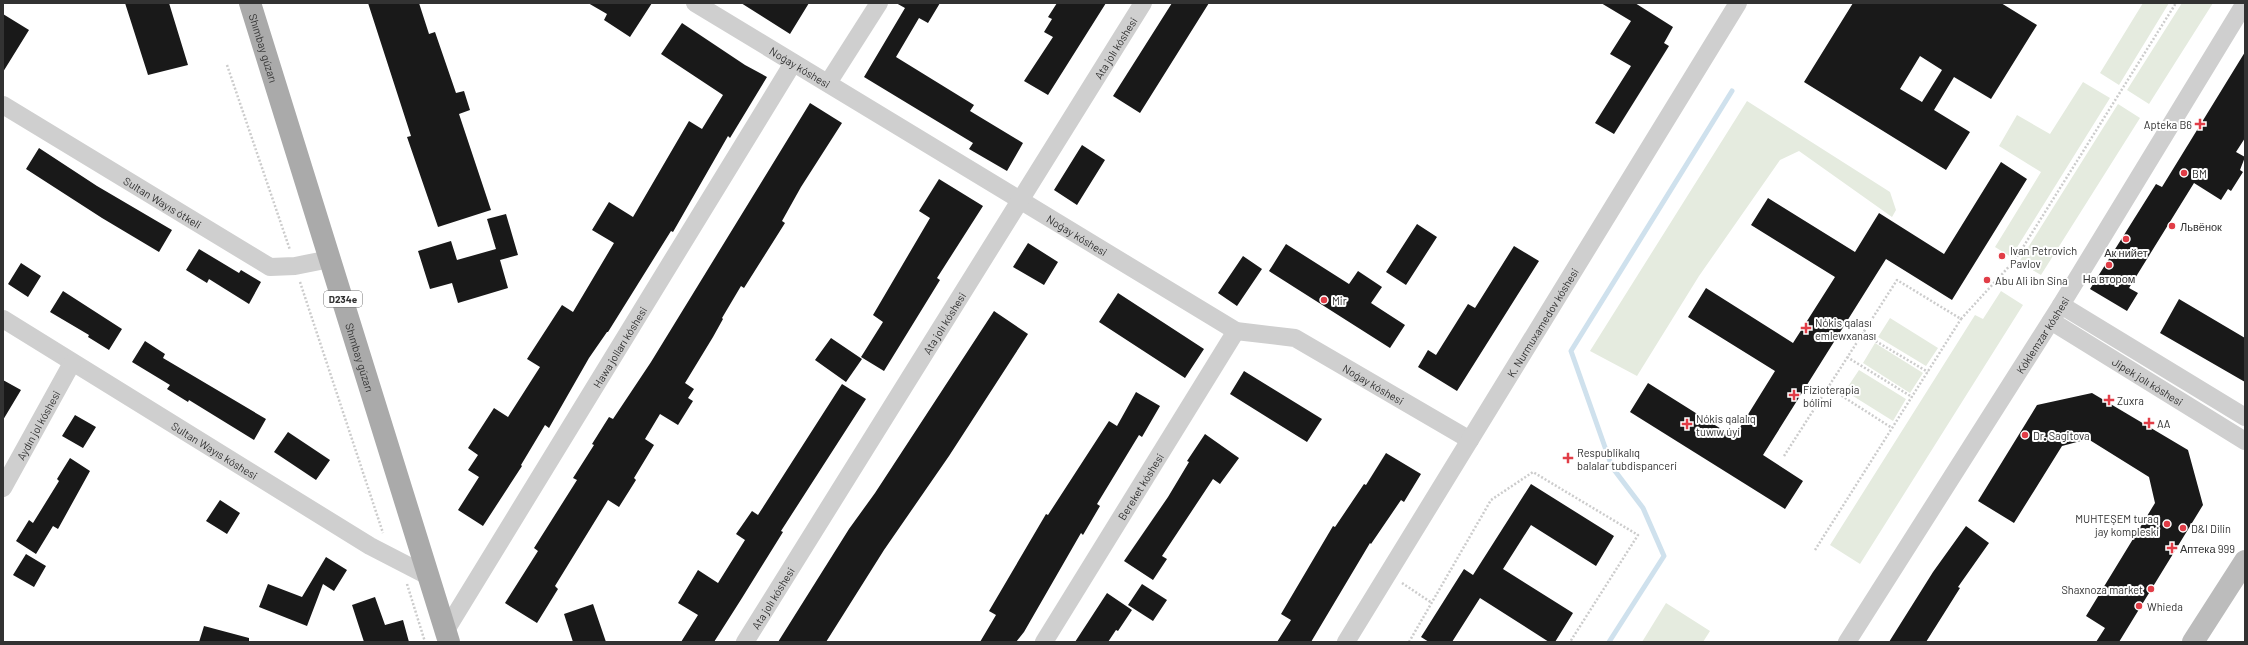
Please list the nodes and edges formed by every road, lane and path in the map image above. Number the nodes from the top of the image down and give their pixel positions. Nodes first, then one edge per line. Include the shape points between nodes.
1 (250, 3) edge
2 (695, 3) edge
3 (879, 3) edge
4 (1143, 3) edge
5 (1738, 3) edge
6 (2176, 3) edge
7 (2245, 3) edge
8 (793, 63) junction
9 (227, 65) dead end
10 (828, 83) junction
11 (3, 106) edge
12 (1022, 200) junction
13 (330, 258) junction
14 (295, 266) junction
15 (2061, 305) junction
16 (3, 319) edge
17 (1961, 319) junction
18 (2051, 321) junction
19 (1236, 331) junction
20 (1862, 333) junction
21 (1847, 357) junction
22 (72, 363) junction
23 (1928, 372) junction
24 (1828, 387) junction
25 (1912, 397) junction
26 (2245, 417) edge
27 (1892, 428) junction
28 (1470, 440) junction
29 (2245, 440) edge
30 (1784, 456) dead end
31 (3, 488) edge
32 (383, 532) dead end
33 (1815, 550) dead end
34 (2245, 561) edge
35 (1388, 574) junction
36 (404, 577) dead end
37 (430, 577) junction
38 (1432, 603) junction
39 (448, 636) edge
40 (426, 642) edge
41 (745, 642) edge
42 (1044, 642) edge
43 (1346, 642) edge
44 (1410, 642) edge
45 (1570, 642) edge
46 (1847, 642) edge
47 (2193, 642) edge

1 - 13 main road, Shımbay gúzarı / D234e
2 - 8 street, Noǵay kóshesi
3 - 10 street
4 - 12 street, Ata jolı kóshesi
5 - 28 street, K. Nurmuxamedov kóshesi
6 - 17 path via 2015,260
7 - 15 street, Kóklemzar kóshesi
8 - 10 street, Noǵay kóshesi
8 - 39 street, Hawa jolları kóshesi
9 - 14 path
10 - 12 street, Noǵay kóshesi
11 - 14 street, Sultan Wayıs ótkeli via 270,267
12 - 19 street, Noǵay kóshesi
12 - 41 street, Ata jolı kóshesi
13 - 14 street, Sultan Wayıs ótkeli
13 - 37 main road, Shımbay gúzarı / D234e
14 - 32 path
15 - 18 street, Kóklemzar kóshesi
15 - 26 street, Jipek jolı kóshesi
16 - 22 street, Sultan Wayıs kóshesi
17 - 20 path via 1897,280
17 - 23 path
18 - 29 street, Jipek jolı kóshesi
18 - 46 street, Kóklemzar kóshesi
19 - 28 street, Noǵay kóshesi via 1294,338
19 - 42 street, Bereket kóshesi
20 - 21 path
20 - 23 path
21 - 24 path
21 - 25 path
22 - 31 street, Aydın jol kóshesi
22 - 37 street, Sultan Wayıs kóshesi via 370,546
23 - 25 path
24 - 27 path
24 - 30 path
25 - 27 path
27 - 33 path
28 - 35 street, K. Nurmuxamedov kóshesi
34 - 47 main road
35 - 38 path
35 - 43 street, K. Nurmuxamedov kóshesi
36 - 40 path
37 - 39 main road, Shımbay gúzarı / D234e
38 - 44 path
38 - 45 path via 1492,500 1533,472 1638,535

